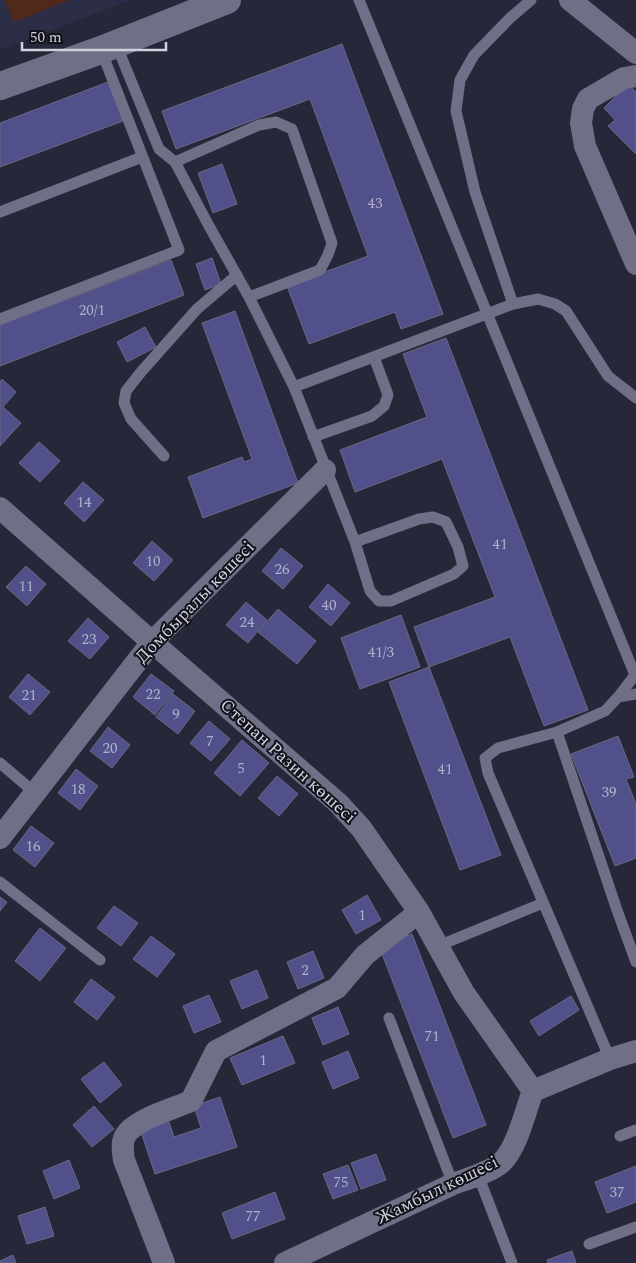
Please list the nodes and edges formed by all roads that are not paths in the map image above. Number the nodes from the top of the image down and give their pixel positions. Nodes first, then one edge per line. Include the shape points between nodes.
1 (226, 0) edge
2 (359, 0) edge
3 (530, 0) edge
4 (570, 0) edge
5 (631, 43) edge
6 (108, 47) junction
7 (636, 76) edge
8 (0, 86) edge
9 (142, 157) junction
10 (175, 162) junction
11 (0, 212) edge
12 (636, 264) edge
13 (237, 275) junction
14 (249, 297) junction
15 (513, 304) junction
16 (488, 315) junction
17 (0, 319) edge
18 (374, 358) junction
19 (294, 388) junction
20 (636, 398) edge
21 (313, 437) junction
22 (164, 456) dead end
23 (325, 470) junction
24 (0, 508) edge
25 (355, 542) junction
26 (152, 642) junction
27 (636, 694) edge
28 (618, 697) junction
29 (557, 732) junction
30 (0, 763) edge
31 (34, 792) junction
32 (0, 838) edge
33 (0, 882) edge
34 (544, 903) junction
35 (419, 912) junction
36 (438, 946) junction
37 (100, 960) dead end
38 (636, 962) edge
39 (389, 1018) dead end
40 (636, 1052) edge
41 (610, 1059) junction
42 (533, 1091) junction
43 (636, 1130) edge
44 (620, 1136) dead end
45 (478, 1175) junction
46 (453, 1184) junction
47 (636, 1227) edge
48 (589, 1244) dead end
49 (164, 1263) edge
50 (285, 1263) edge
51 (512, 1263) edge

1 - 6 street
2 - 16 lane
3 - 15 lane via 474,55 460,80 456,111 475,192
4 - 5 street
6 - 8 street
6 - 9 lane
6 - 10 lane via 159,149
7 - 12 street via 624,78 588,99 582,109 581,123 585,146
9 - 11 lane
9 - 17 lane via 179,250
10 - 13 lane
10 - 14 lane via 259,125 276,122 292,129 332,243 320,270
13 - 14 lane
13 - 22 lane via 198,309 126,390 124,402 131,419
14 - 19 lane
15 - 16 lane
15 - 20 lane via 538,299 566,311 608,376
16 - 18 lane
16 - 28 lane via 635,675
18 - 19 lane
18 - 21 lane via 388,395 384,406 372,416
19 - 21 lane
21 - 23 lane
23 - 25 lane
23 - 26 street, Домбыралы көшесі
24 - 26 street, Степан Разин көшесі
25 - 25 lane via 370,591 379,600 391,601 454,574 463,566 458,546 446,522 433,518 418,518
26 - 31 street, Домбыралы көшесі
26 - 35 street, Степан Разин көшесі via 338,803 361,828
27 - 28 lane
28 - 29 lane via 605,711
29 - 34 lane via 498,748 485,758 488,773
29 - 38 lane
30 - 31 lane
31 - 32 street, Домбыралы көшесі
33 - 37 lane
34 - 36 lane
34 - 41 lane
35 - 36 street, Степан Разин көшесі
35 - 49 street via 364,955 337,988 216,1051 192,1101 138,1124 126,1136 122,1147 124,1160
36 - 42 street, Степан Разин көшесі via 464,992
39 - 46 lane
40 - 41 street
41 - 42 street
42 - 45 street, Жамбыл көшесі via 510,1150 502,1162
43 - 44 lane
45 - 46 street, Жамбыл көшесі
45 - 51 lane
46 - 50 street, Жамбыл көшесі
47 - 48 lane

